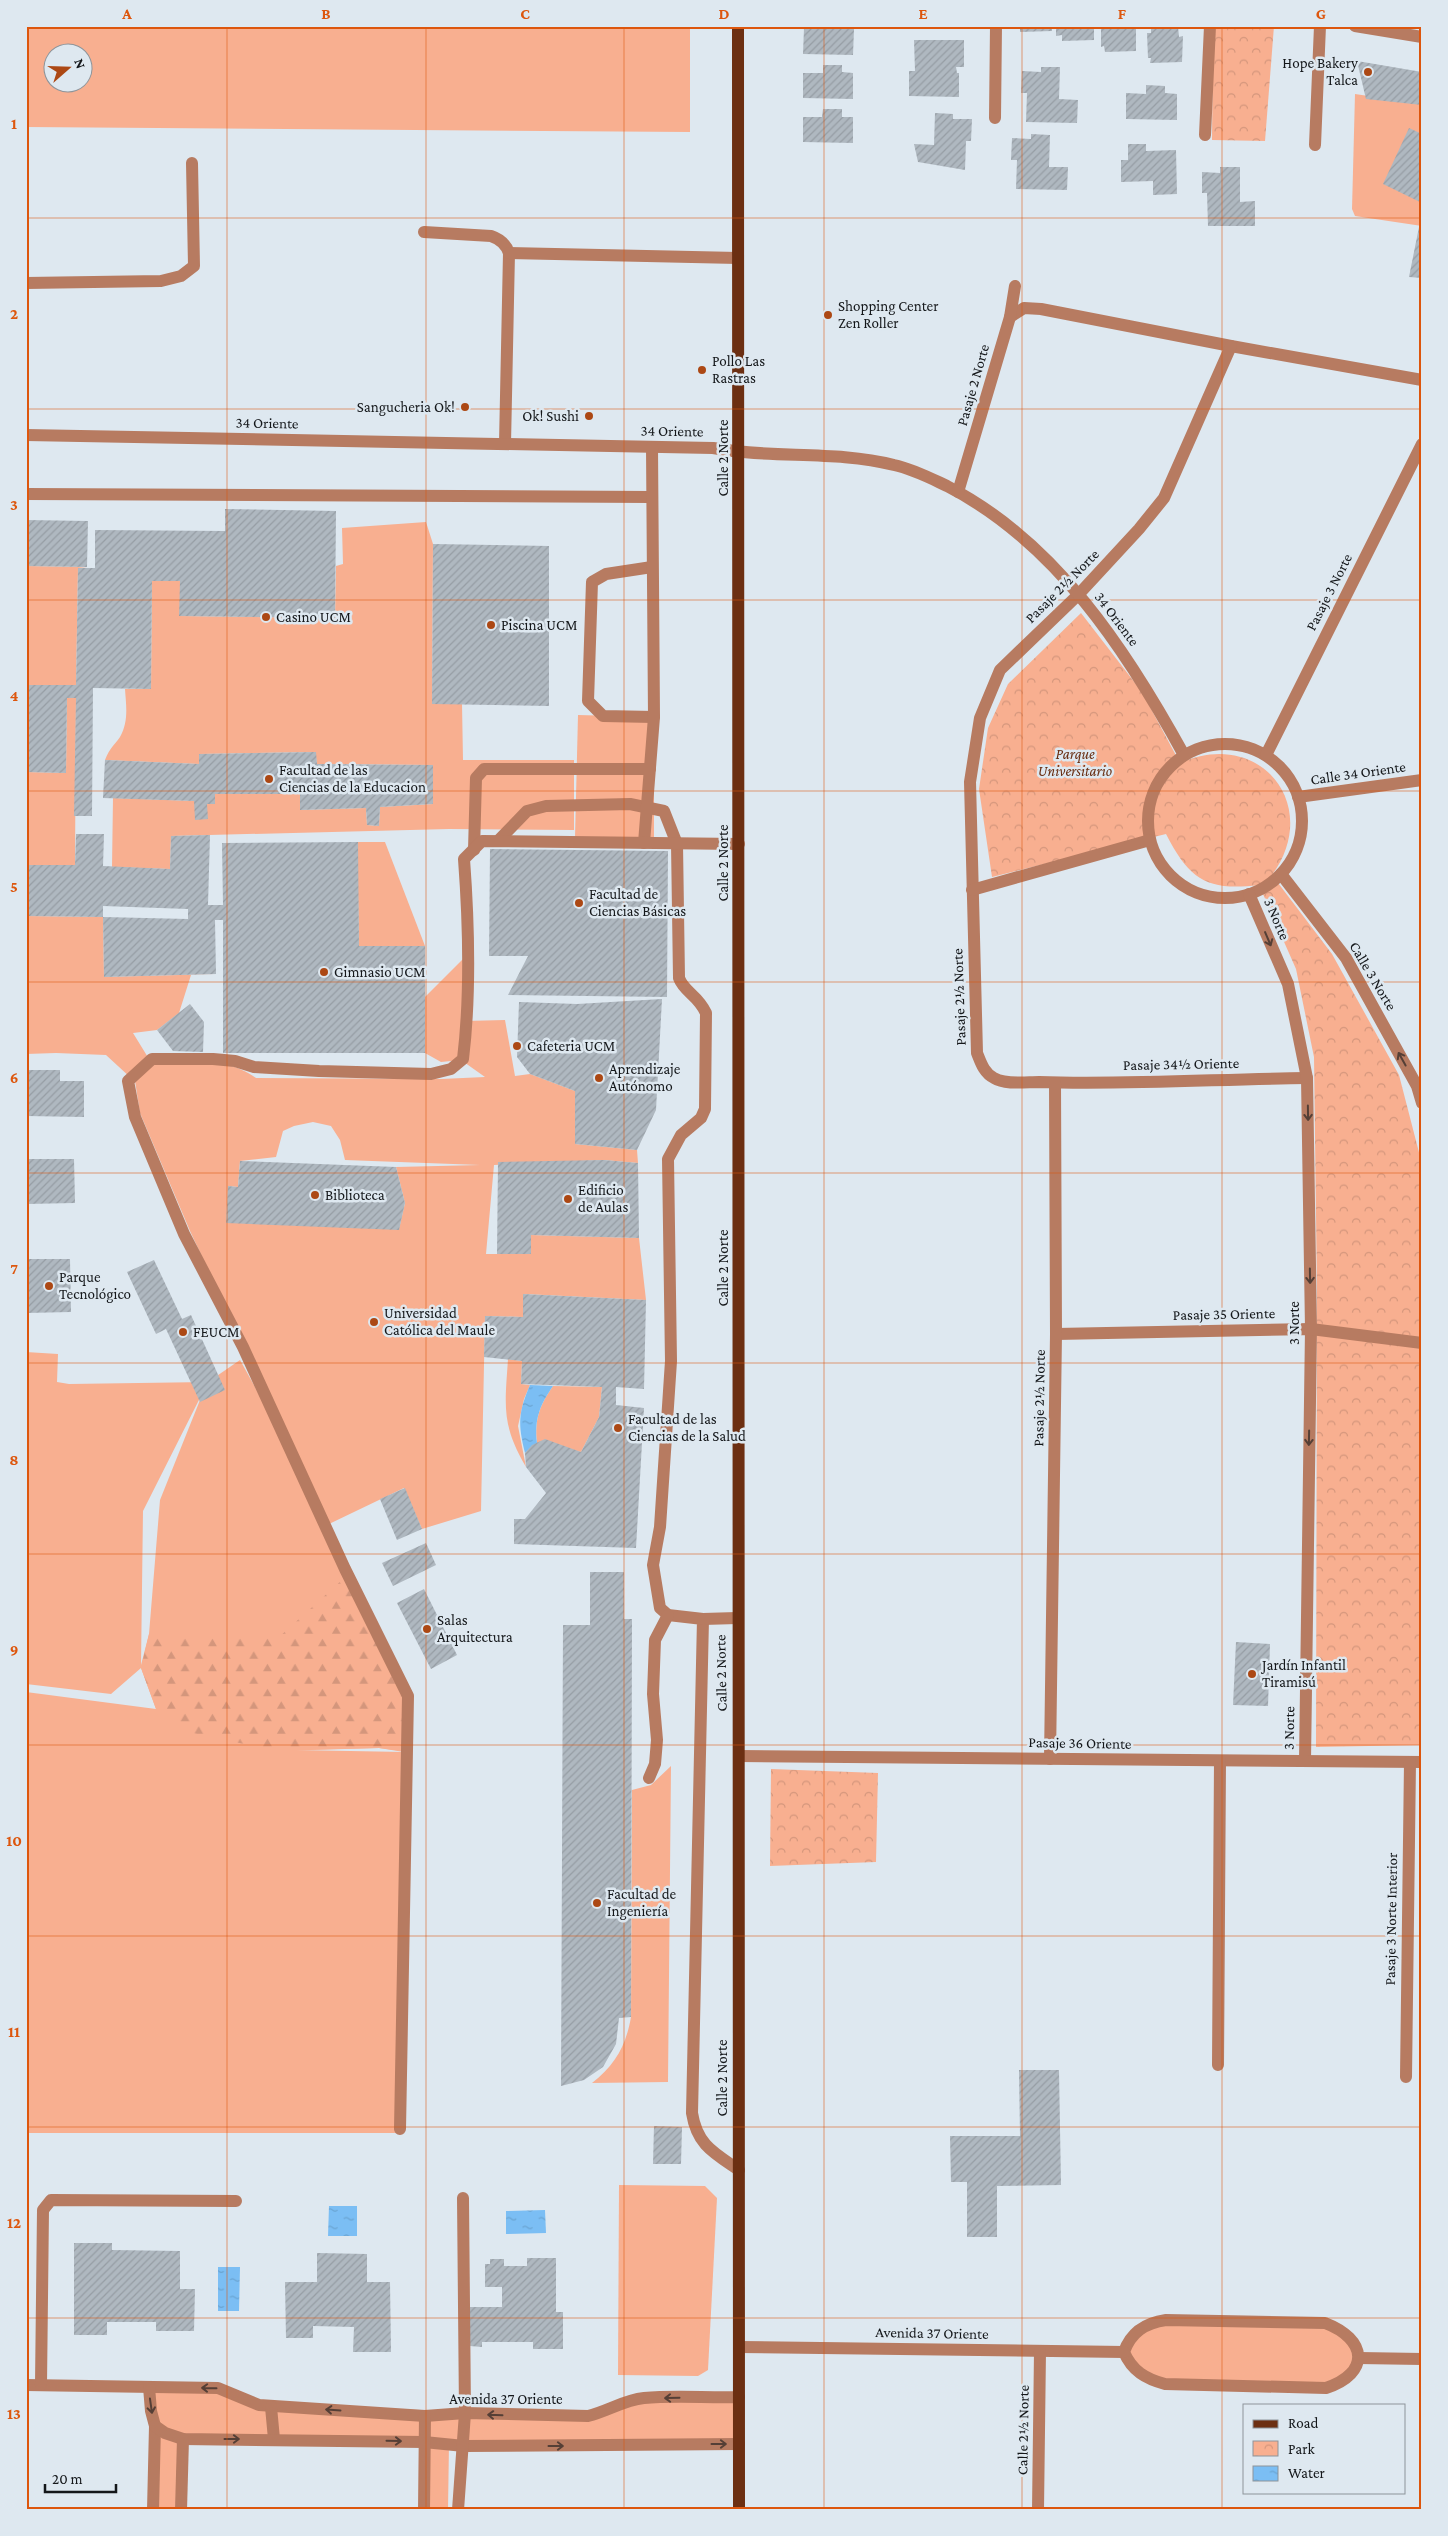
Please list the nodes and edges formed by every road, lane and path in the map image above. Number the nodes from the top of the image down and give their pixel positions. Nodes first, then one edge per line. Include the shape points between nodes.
1 (738, 26) edge
2 (996, 26) edge
3 (1210, 26) edge
4 (1320, 26) edge
5 (1355, 26) edge
6 (1422, 37) edge
7 (995, 118) dead end
8 (1205, 135) dead end
9 (1315, 145) dead end
10 (192, 163) dead end
11 (424, 232) dead end
12 (509, 253) junction
13 (738, 258) junction
14 (26, 284) edge
15 (1015, 286) dead end
16 (1010, 317) junction
17 (1231, 346) junction
18 (1422, 380) edge
19 (26, 435) edge
20 (505, 444) junction
21 (1422, 444) edge
22 (652, 447) junction
23 (739, 453) junction
24 (958, 492) junction
25 (26, 494) edge
26 (650, 497) junction
27 (652, 566) junction
28 (1078, 595) junction
29 (654, 717) junction
30 (1184, 755) junction
31 (1266, 755) junction
32 (650, 769) junction
33 (1422, 780) edge
34 (1298, 797) junction
35 (647, 807) junction
36 (1150, 840) junction
37 (498, 841) junction
38 (644, 843) junction
39 (677, 844) junction
40 (739, 844) junction
41 (474, 850) junction
42 (1281, 874) junction
43 (972, 890) junction
44 (1249, 894) junction
45 (1307, 1078) junction
46 (1055, 1083) junction
47 (1419, 1086) edge
48 (1422, 1103) edge
49 (1311, 1329) junction
50 (1056, 1334) junction
51 (1422, 1343) edge
52 (668, 1615) junction
53 (736, 1618) junction
54 (703, 1619) junction
55 (739, 1756) junction
56 (1050, 1759) junction
57 (1220, 1761) junction
58 (1305, 1761) junction
59 (1416, 1762) edge
60 (649, 1778) dead end
61 (1218, 2065) dead end
62 (1406, 2077) dead end
63 (400, 2129) dead end
64 (739, 2170) junction
65 (463, 2198) dead end
66 (236, 2201) dead end
67 (739, 2347) junction
68 (1040, 2351) junction
69 (1124, 2352) junction
70 (1359, 2358) junction
71 (1422, 2359) edge
72 (26, 2385) edge
73 (41, 2385) junction
74 (150, 2387) junction
75 (738, 2397) junction
76 (271, 2407) junction
77 (466, 2413) junction
78 (425, 2416) junction
79 (155, 2426) junction
80 (183, 2439) junction
81 (274, 2439) junction
82 (424, 2442) junction
83 (739, 2444) junction
84 (464, 2446) junction
85 (153, 2510) edge
86 (181, 2510) edge
87 (424, 2510) edge
88 (458, 2510) edge
89 (738, 2510) edge
90 (1038, 2510) edge

1 - 13 main road, Calle 2 Norte
2 - 7 street
3 - 8 street
4 - 9 street
5 - 6 street
10 - 14 street via 194,266 181,276 161,281
11 - 12 street via 491,236 503,243
12 - 13 street
12 - 20 street
13 - 23 main road, Calle 2 Norte
15 - 16 street, Pasaje 2 Norte
16 - 17 street via 1024,308 1042,309
16 - 24 street, Pasaje 2 Norte
17 - 18 street
17 - 28 street, Pasaje 2½ Norte via 1164,498
19 - 20 street, 34 Oriente
20 - 22 street, 34 Oriente
21 - 31 street, Pasaje 3 Norte
22 - 23 street, 34 Oriente via 713,448
22 - 26 street
23 - 24 street, 34 Oriente via 876,461 915,471
23 - 40 main road, Calle 2 Norte
24 - 28 street, 34 Oriente via 1011,528
25 - 26 street
26 - 27 street
27 - 29 street
27 - 29 street via 606,574 592,582 588,701 603,716
28 - 30 street, 34 Oriente via 1124,654
28 - 43 street, Pasaje 2½ Norte via 1000,670 980,718 970,782
29 - 32 street
30 - 31 street via 1202,747 1231,744
30 - 36 street via 1166,771 1153,792 1148,816
31 - 34 street via 1288,776
32 - 35 street
32 - 41 street via 484,769 476,778
33 - 34 street, Calle 34 Oriente
34 - 42 street via 1302,819 1300,841 1292,860
35 - 37 street via 630,804 546,806 527,811
35 - 38 street
35 - 39 street via 664,811
36 - 43 street
36 - 44 street via 1164,869 1182,885 1206,896 1229,898
37 - 38 street
37 - 41 street via 482,841
38 - 39 street
39 - 40 street
39 - 52 street via 679,978 682,987 699,999 707,1020 704,1114 681,1135 668,1159 671,1361 660,1527 653,1565 660,1608
40 - 53 main road, Calle 2 Norte via 739,1511
41 - 63 street via 464,859 469,924 467,1023 462,1059 451,1068 431,1074 319,1072 254,1067 213,1059 152,1059 128,1082 135,1117 184,1234 243,1347 345,1569 408,1696
42 - 44 street
47 -> 42 street, Calle 3 Norte via 1346,958
43 - 46 street, Pasaje 2½ Norte via 978,1053 982,1067 995,1079
44 -> 45 street, 3 Norte via 1288,984
45 - 46 street, Pasaje 34½ Oriente
45 -> 49 street, 3 Norte
46 - 50 street, Pasaje 2½ Norte
47 - 48 street, Calle 3 Norte
49 - 50 street, Pasaje 35 Oriente
49 - 51 street, Pasaje 35 Oriente
49 -> 58 street, 3 Norte
50 - 56 street, Pasaje 2½ Norte
52 - 54 street
52 - 60 street via 654,1640 653,1694 657,1740 655,1764
53 - 54 street
53 - 55 main road, Calle 2 Norte
54 - 64 street via 692,2114 698,2136 707,2148
55 - 56 street, Pasaje 36 Oriente
55 - 64 main road, Calle 2 Norte
56 - 57 street, Pasaje 36 Oriente
57 - 58 street, Pasaje 36 Oriente
57 - 61 street
58 - 59 street, Pasaje 36 Oriente
59 - 62 street, Pasaje 3 Norte Interior
64 - 67 main road, Calle 2 Norte
65 - 77 street
66 - 73 street via 51,2200 42,2210
67 - 68 street, Avenida 37 Oriente
67 - 75 main road, Calle 2 Norte
68 - 69 street, Avenida 37 Oriente
68 - 90 street, Calle 2½ Norte
69 - 70 street via 1128,2362 1149,2380 1165,2384 1203,2385 1326,2388 1348,2376 1356,2368
69 - 70 street via 1128,2341 1151,2322 1325,2323 1338,2328 1356,2345
70 - 71 street
72 - 73 street, Avenida 37 Oriente
73 - 74 street, Avenida 37 Oriente
76 -> 74 street, Avenida 37 Oriente via 251,2404 218,2388
74 -> 79 street
75 -> 77 street, Avenida 37 Oriente via 645,2398 588,2416
75 - 83 main road, Calle 2 Norte
78 -> 76 street, Avenida 37 Oriente
76 - 81 street
77 - 78 street, Avenida 37 Oriente
77 - 84 street
78 - 82 street
79 - 80 street
79 - 85 street
80 -> 81 street
80 - 86 street
81 -> 82 street
82 - 84 street
82 - 87 street
84 -> 83 street
83 - 89 main road, Calle 2 Norte
84 - 88 street

